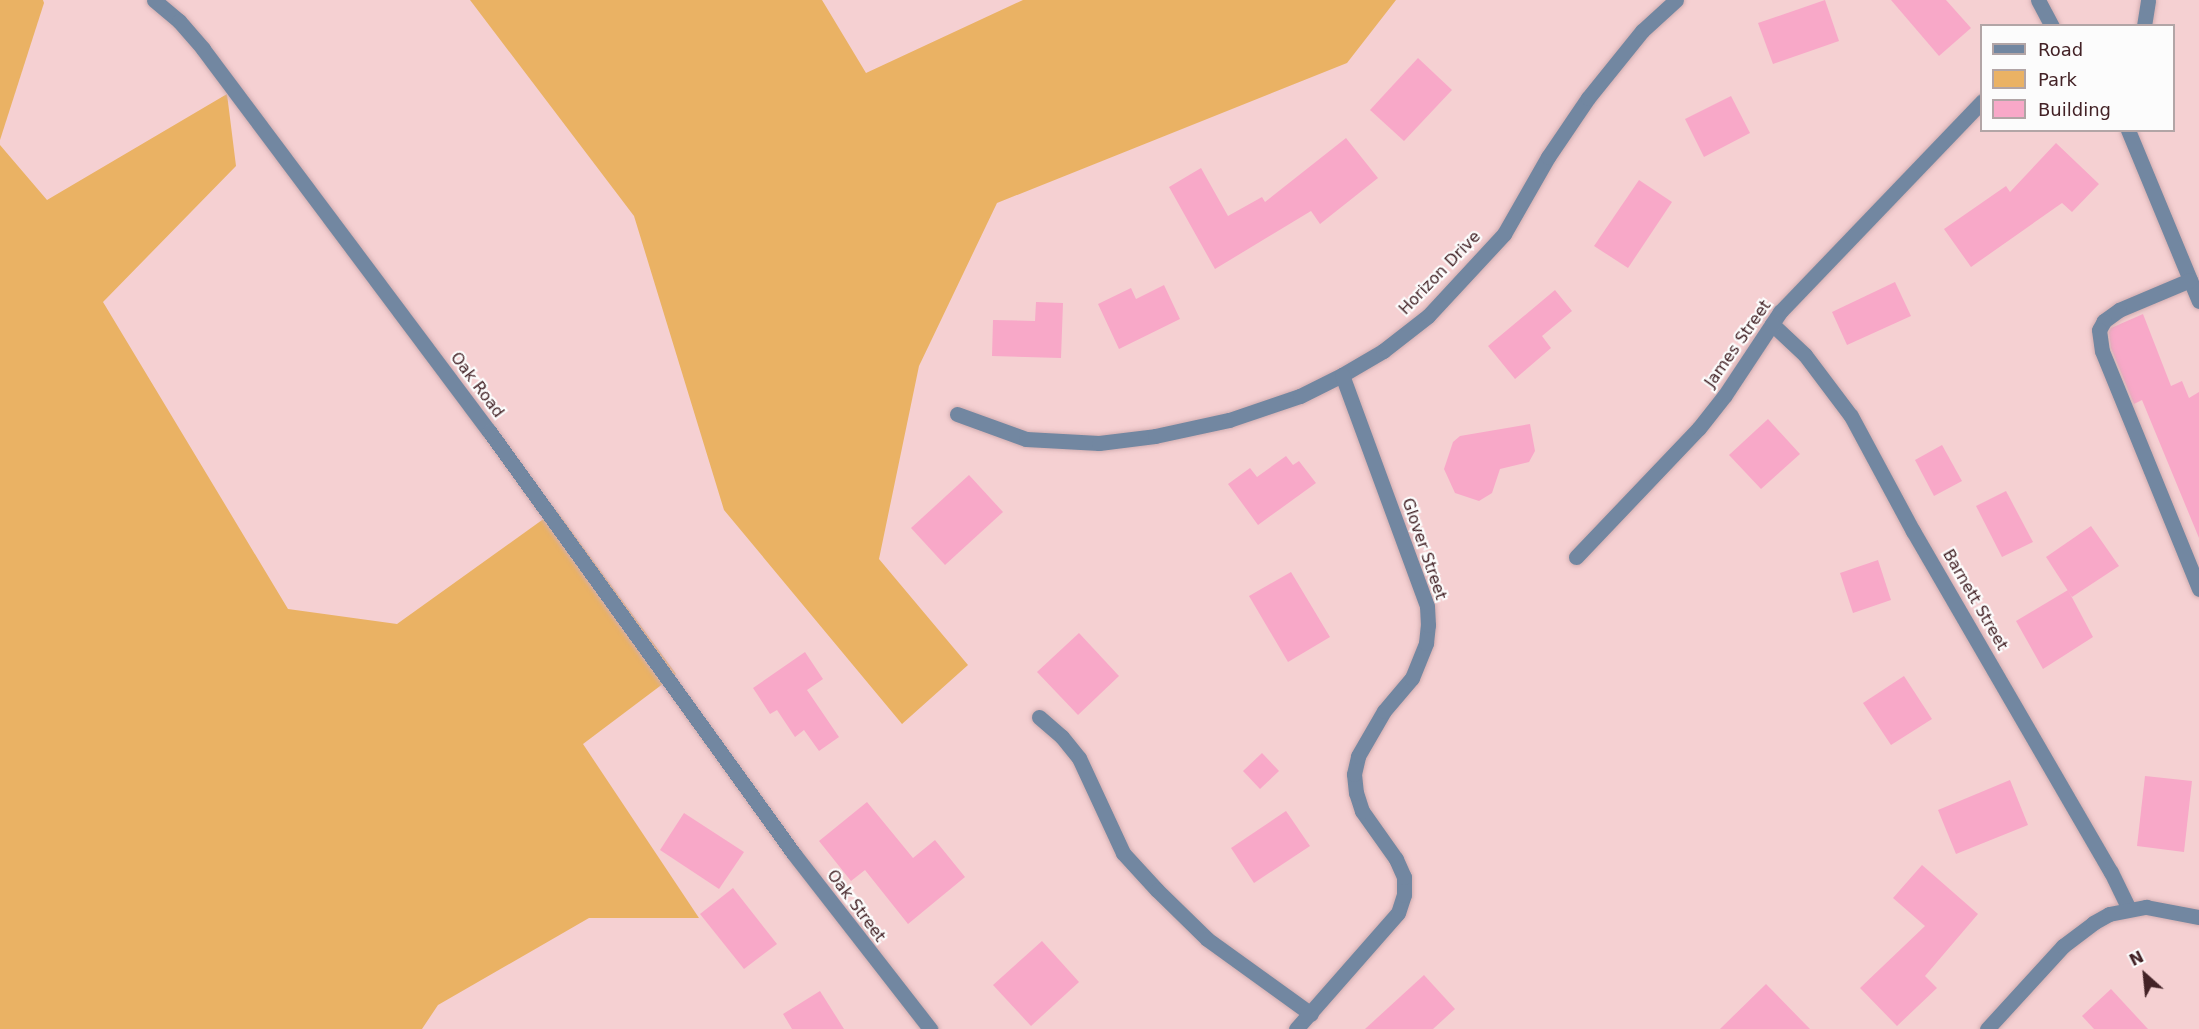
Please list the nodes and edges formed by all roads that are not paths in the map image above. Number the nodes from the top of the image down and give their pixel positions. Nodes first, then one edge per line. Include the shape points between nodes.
1 (154, 0) edge
2 (1676, 0) edge
3 (2038, 0) edge
4 (2148, 0) edge
5 (2051, 24) edge
6 (2144, 24) edge
7 (1980, 103) edge
8 (2128, 132) edge
9 (2190, 280) junction
10 (2199, 302) edge
11 (1772, 324) junction
12 (1342, 375) junction
13 (957, 414) dead end
14 (1576, 557) dead end
15 (2199, 589) edge
16 (1039, 717) dead end
17 (757, 802) joint
18 (2129, 909) junction
19 (2199, 917) edge
20 (1311, 1014) junction
21 (930, 1029) edge
22 (1296, 1029) edge
23 (1987, 1029) edge

1 - 17 street, Oak Road via 203,49 489,430
2 - 12 street, Horizon Drive via 1642,31 1588,98 1548,157 1504,234 1428,316 1383,351
3 - 5 street
4 - 6 street
7 - 11 street, James Street
8 - 9 street
9 - 10 street
9 - 15 street via 2119,310 2099,330 2102,351
11 - 14 street, James Street via 1699,428
11 - 18 street, Barnett Street via 1804,355 1851,416
12 - 13 street, Horizon Drive via 1300,396 1229,420 1155,436 1100,442 1026,439
12 - 20 street, Glover Street via 1427,606 1428,625 1426,643 1412,678 1384,711 1358,756 1354,774 1362,811 1404,876 1404,895 1398,913
16 - 20 street via 1079,758 1123,853 1207,939
17 - 21 street, Oak Street
18 - 19 street via 2165,909
18 - 23 street via 2093,923 2063,946
20 - 22 street, Glover Street

